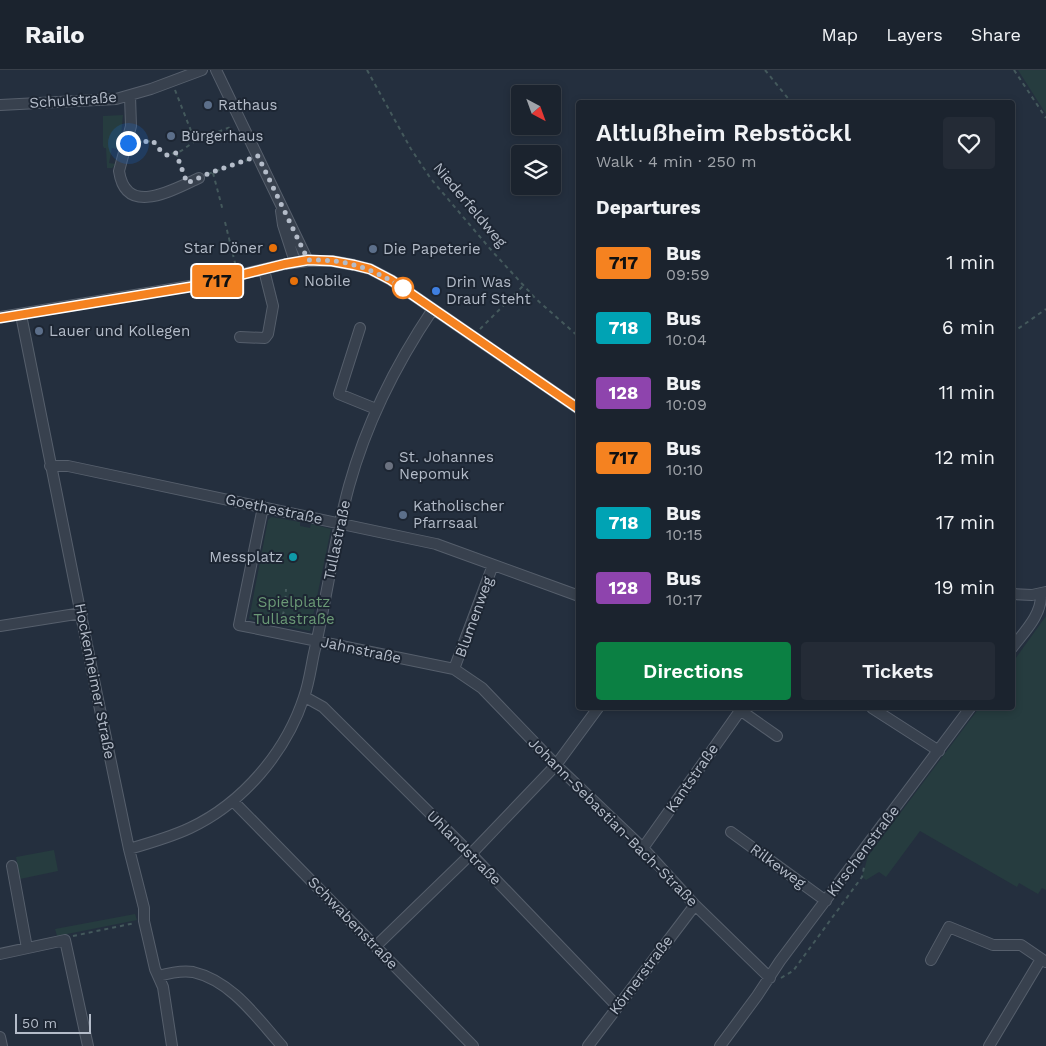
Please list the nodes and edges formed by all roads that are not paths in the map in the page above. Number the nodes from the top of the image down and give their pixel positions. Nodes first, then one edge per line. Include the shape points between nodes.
1 (202, 70) edge
2 (216, 70) edge
3 (130, 96) junction
4 (0, 105) edge
5 (199, 178) road end
6 (281, 207) junction
7 (308, 260) junction
8 (295, 262) junction
9 (264, 270) junction
10 (433, 309) junction
11 (21, 315) junction
12 (0, 318) edge
13 (360, 328) dead end
14 (240, 337) dead end
15 (576, 407) edge
16 (376, 408) junction
17 (50, 466) junction
18 (263, 507) junction
19 (340, 523) junction
20 (493, 565) junction
21 (1043, 593) edge
22 (1015, 594) edge
23 (576, 595) edge
24 (82, 613) junction
25 (0, 626) edge
26 (317, 641) junction
27 (1015, 644) edge
28 (454, 669) junction
29 (304, 697) junction
30 (597, 710) edge
31 (740, 710) edge
32 (742, 710) edge
33 (875, 710) edge
34 (969, 710) edge
35 (777, 736) dead end
36 (939, 751) junction
37 (556, 765) junction
38 (233, 801) junction
39 (731, 832) dead end
40 (643, 848) junction
41 (129, 849) junction
42 (471, 854) junction
43 (12, 866) dead end
44 (826, 900) junction
45 (695, 906) junction
46 (376, 946) junction
47 (27, 948) junction
48 (0, 954) edge
49 (931, 960) dead end
50 (1043, 961) edge
51 (158, 976) junction
52 (770, 978) junction
53 (617, 1006) junction
54 (0, 1037) edge
55 (2, 1046) edge
56 (88, 1046) edge
57 (172, 1046) edge
58 (282, 1046) edge
59 (473, 1046) edge
60 (588, 1046) edge
61 (720, 1046) edge
62 (989, 1046) edge

1 - 3 street, Schulstraße
2 - 6 street
3 - 4 street, Schulstraße
3 - 5 street via 132,126 119,171 129,192 134,196 158,196
6 - 7 street
6 - 8 street via 283,225
7 - 8 street
7 - 10 street via 343,262 370,269
8 - 9 street
9 - 11 street via 166,291
9 - 14 street via 273,306 268,334 261,339
10 - 15 street
10 - 16 street, Tullastraße via 398,364
11 - 12 street
11 - 17 street, Hockenheimer Straße
13 - 16 street via 339,394
16 - 19 street, Tullastraße via 355,466
17 - 18 street, Goethestraße via 68,466
17 - 24 street, Hockenheimer Straße
18 - 19 street, Goethestraße
18 - 26 street, Jahnstraße via 239,625
19 - 20 street, Goethestraße via 436,544
19 - 26 street, Tullastraße
20 - 23 street, Goethestraße
20 - 28 street, Blumenweg
21 - 22 street
21 - 27 street via 1039,612
24 - 25 street
24 - 41 street, Hockenheimer Straße
26 - 28 street, Jahnstraße
26 - 29 street, Tullastraße
28 - 37 street, Johann-Sebastian-Bach-Straße via 482,688
29 - 38 street, Tullastraße via 280,747 264,770
29 - 42 street, Uhlandstraße via 322,708
30 - 37 street
31 - 40 street, Kantstraße
32 - 35 street
33 - 36 street
34 - 36 street, Kirschenstraße
36 - 44 street, Kirschenstraße
37 - 40 street, Johann-Sebastian-Bach-Straße
37 - 42 street
38 - 41 street, Tullastraße via 191,828
38 - 46 street, Schwabenstraße
39 - 44 street, Rilkeweg
40 - 45 street, Johann-Sebastian-Bach-Straße
41 - 51 street, Hockenheimer Straße
42 - 46 street
42 - 53 street, Uhlandstraße
43 - 47 street
44 - 52 street, Kirschenstraße
45 - 52 street, Johann-Sebastian-Bach-Straße
45 - 53 street, Körnerstraße
46 - 59 street, Schwabenstraße
47 - 48 street
47 - 56 street via 65,940
49 - 50 street via 949,927 993,945 1021,945
50 - 62 street
51 - 57 street, Hockenheimer Straße via 163,987
51 - 58 street via 191,972 219,983 236,995
52 - 61 street, Kirschenstraße
53 - 60 street, Körnerstraße
54 - 55 street

